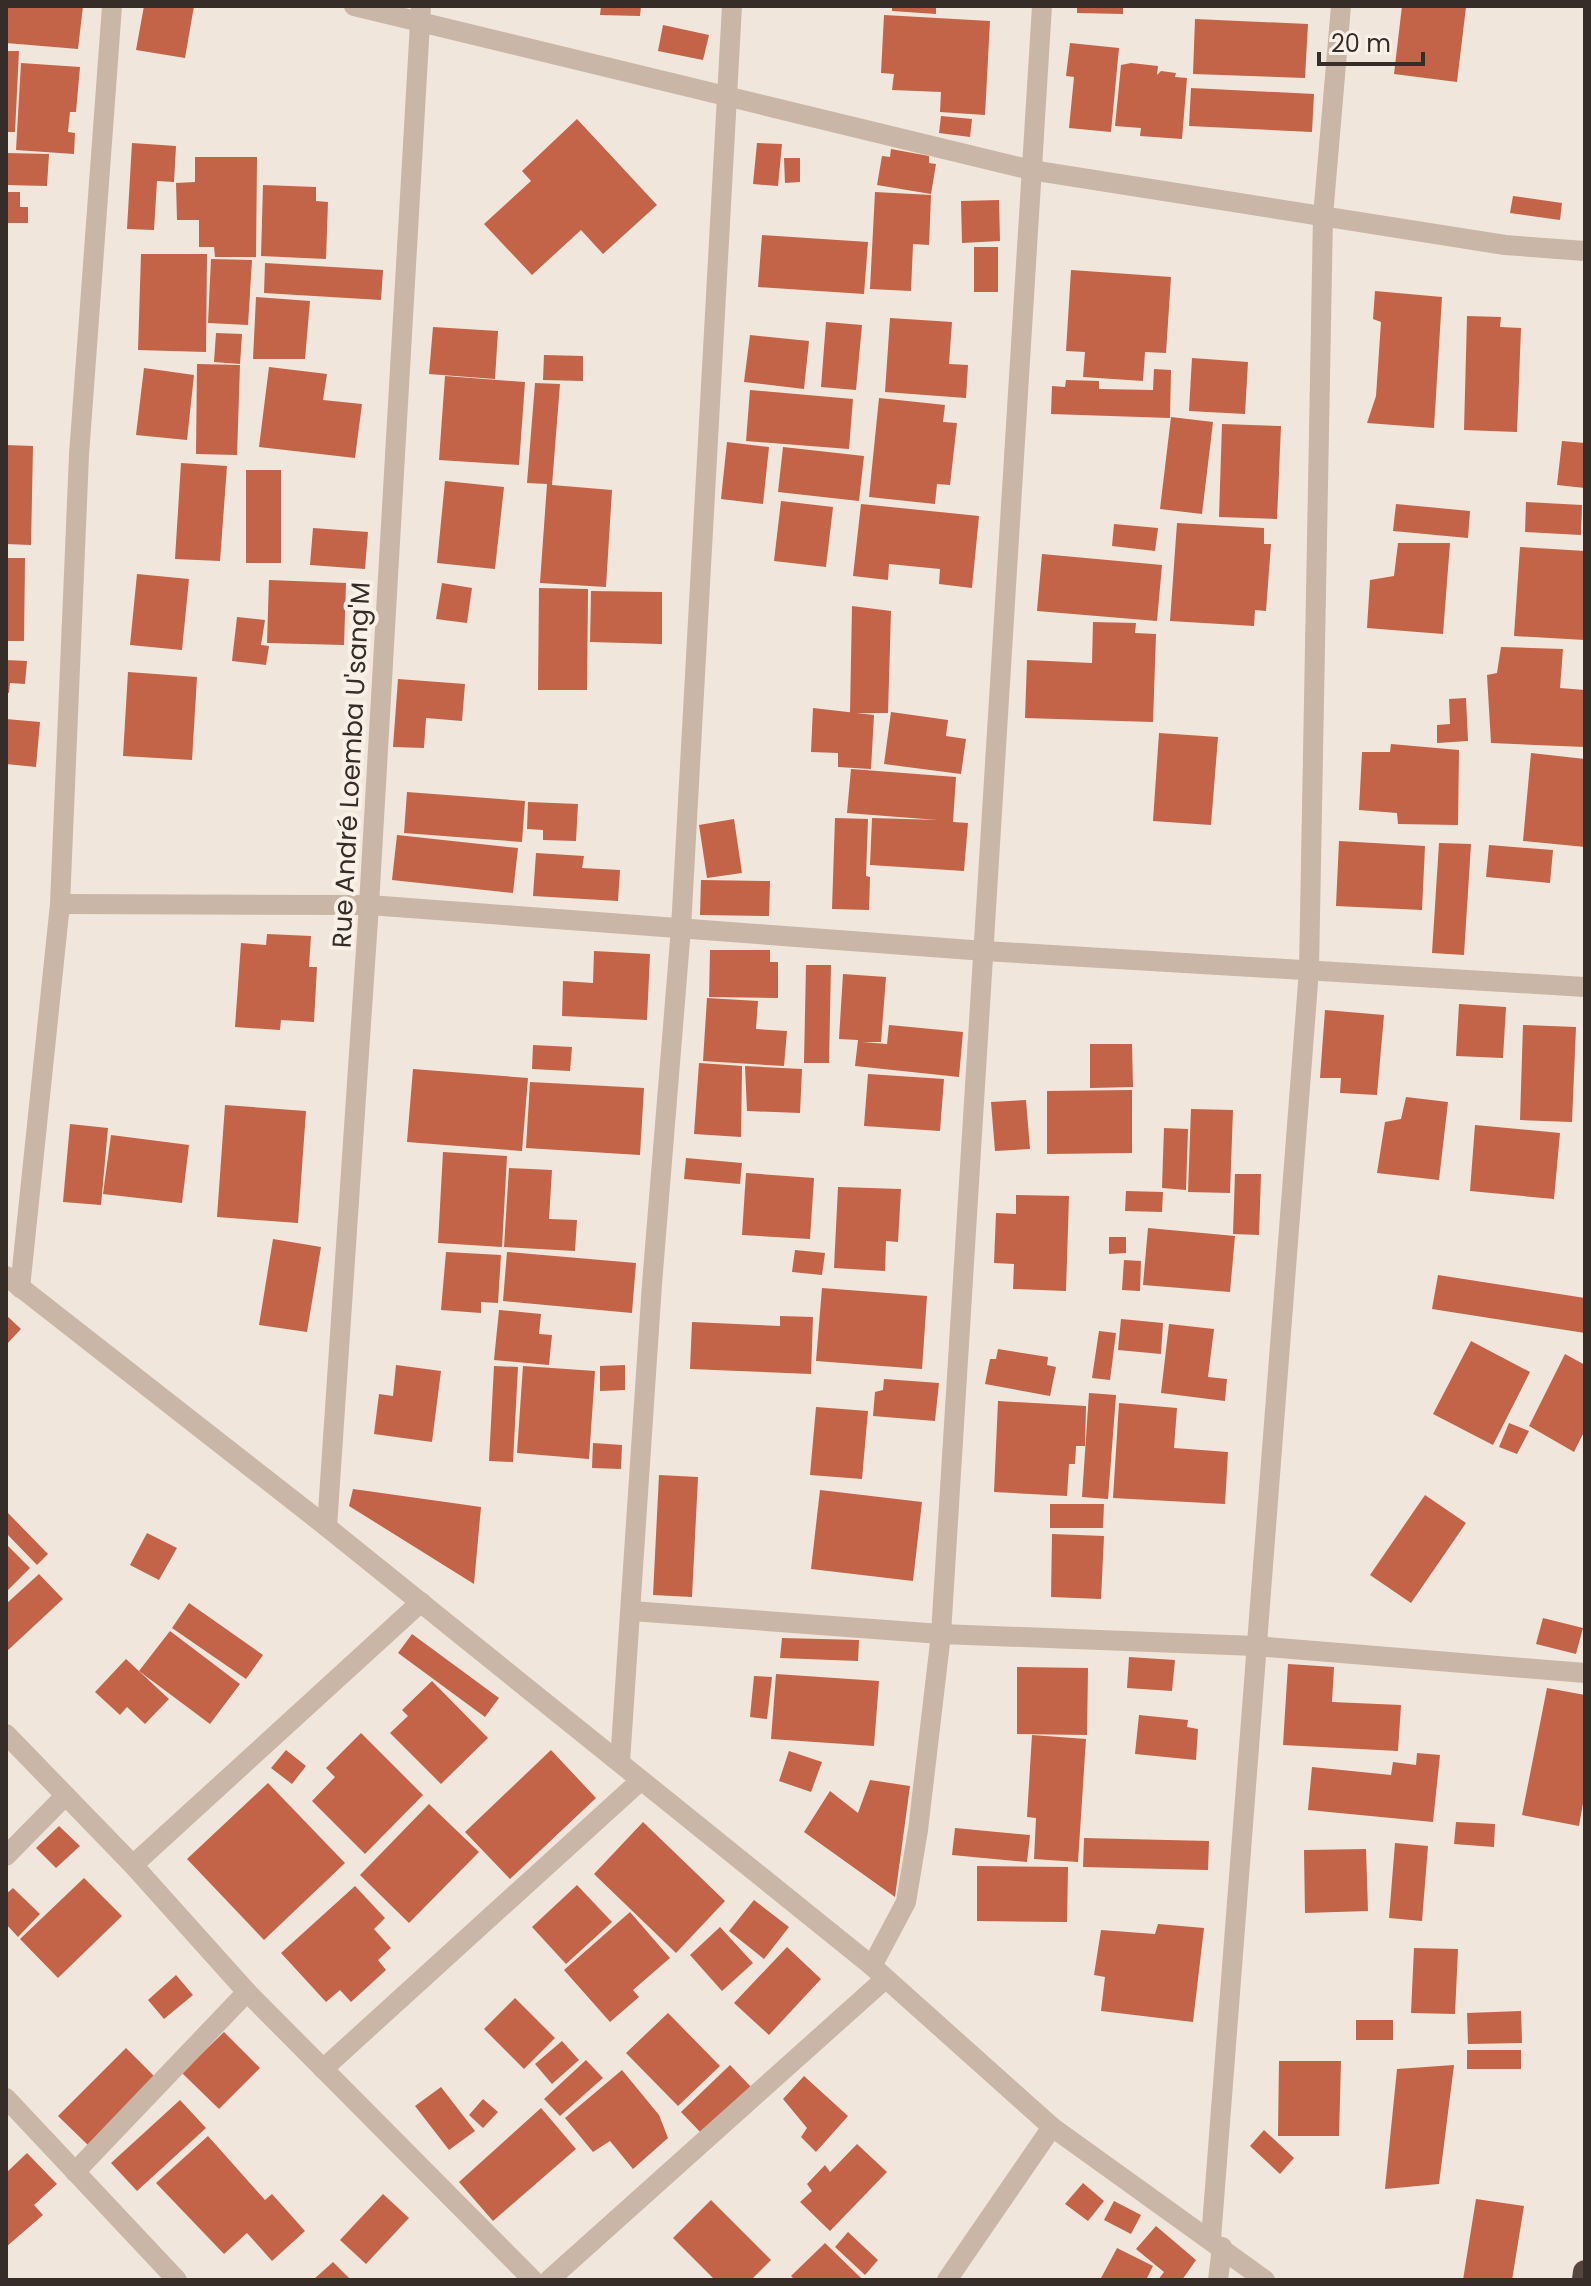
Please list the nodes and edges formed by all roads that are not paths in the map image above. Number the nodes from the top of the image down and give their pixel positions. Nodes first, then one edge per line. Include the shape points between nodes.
1 (112, 6) edge
2 (354, 6) edge
3 (732, 6) edge
4 (1042, 6) edge
5 (1341, 6) edge
6 (420, 14) edge
7 (727, 98) junction
8 (1031, 170) junction
9 (1323, 216) junction
10 (1585, 251) edge
11 (60, 904) junction
12 (369, 905) junction
13 (681, 928) junction
14 (985, 951) junction
15 (1309, 970) junction
16 (1585, 987) edge
17 (13, 1282) edge
18 (327, 1527) junction
19 (421, 1602) junction
20 (632, 1611) junction
21 (941, 1634) junction
22 (1255, 1646) junction
23 (1585, 1673) edge
24 (6, 1734) edge
25 (620, 1762) junction
26 (640, 1781) junction
27 (65, 1796) junction
28 (6, 1856) edge
29 (133, 1865) junction
30 (878, 1972) junction
31 (247, 1992) junction
32 (323, 2069) junction
33 (6, 2098) edge
34 (1052, 2127) junction
35 (75, 2172) junction
36 (1216, 2243) junction
37 (1585, 2272) edge
38 (177, 2280) edge
39 (533, 2280) edge
40 (549, 2280) edge
41 (947, 2280) edge
42 (1218, 2280) edge
43 (1265, 2280) edge
44 (1584, 2280) edge

1 - 11 street via 79,455
2 - 6 street
3 - 7 street
4 - 8 street
5 - 9 street
6 - 7 street
6 - 12 street, Rue André Loemba U'sang'M
7 - 8 street
7 - 13 street
8 - 9 street
8 - 14 street
9 - 10 street via 1505,245
9 - 15 street
11 - 12 street
11 - 17 street
12 - 13 street
12 - 18 street, Rue André Loemba U'sang'M
13 - 14 street
13 - 20 street
14 - 15 street
14 - 21 street
15 - 16 street
15 - 22 street
17 - 18 street
18 - 19 street
19 - 25 street
19 - 29 street
20 - 21 street
20 - 25 street
21 - 22 street
21 - 30 street via 906,1902
22 - 23 street
22 - 36 street
24 - 27 street
25 - 26 street
26 - 30 street
26 - 32 street
27 - 28 street
27 - 29 street
29 - 31 street
30 - 34 street
30 - 40 street
31 - 32 street
31 - 35 street
32 - 39 street
33 - 35 street
34 - 36 street
34 - 41 street
35 - 38 street
36 - 42 street
36 - 43 street
37 - 44 highway

